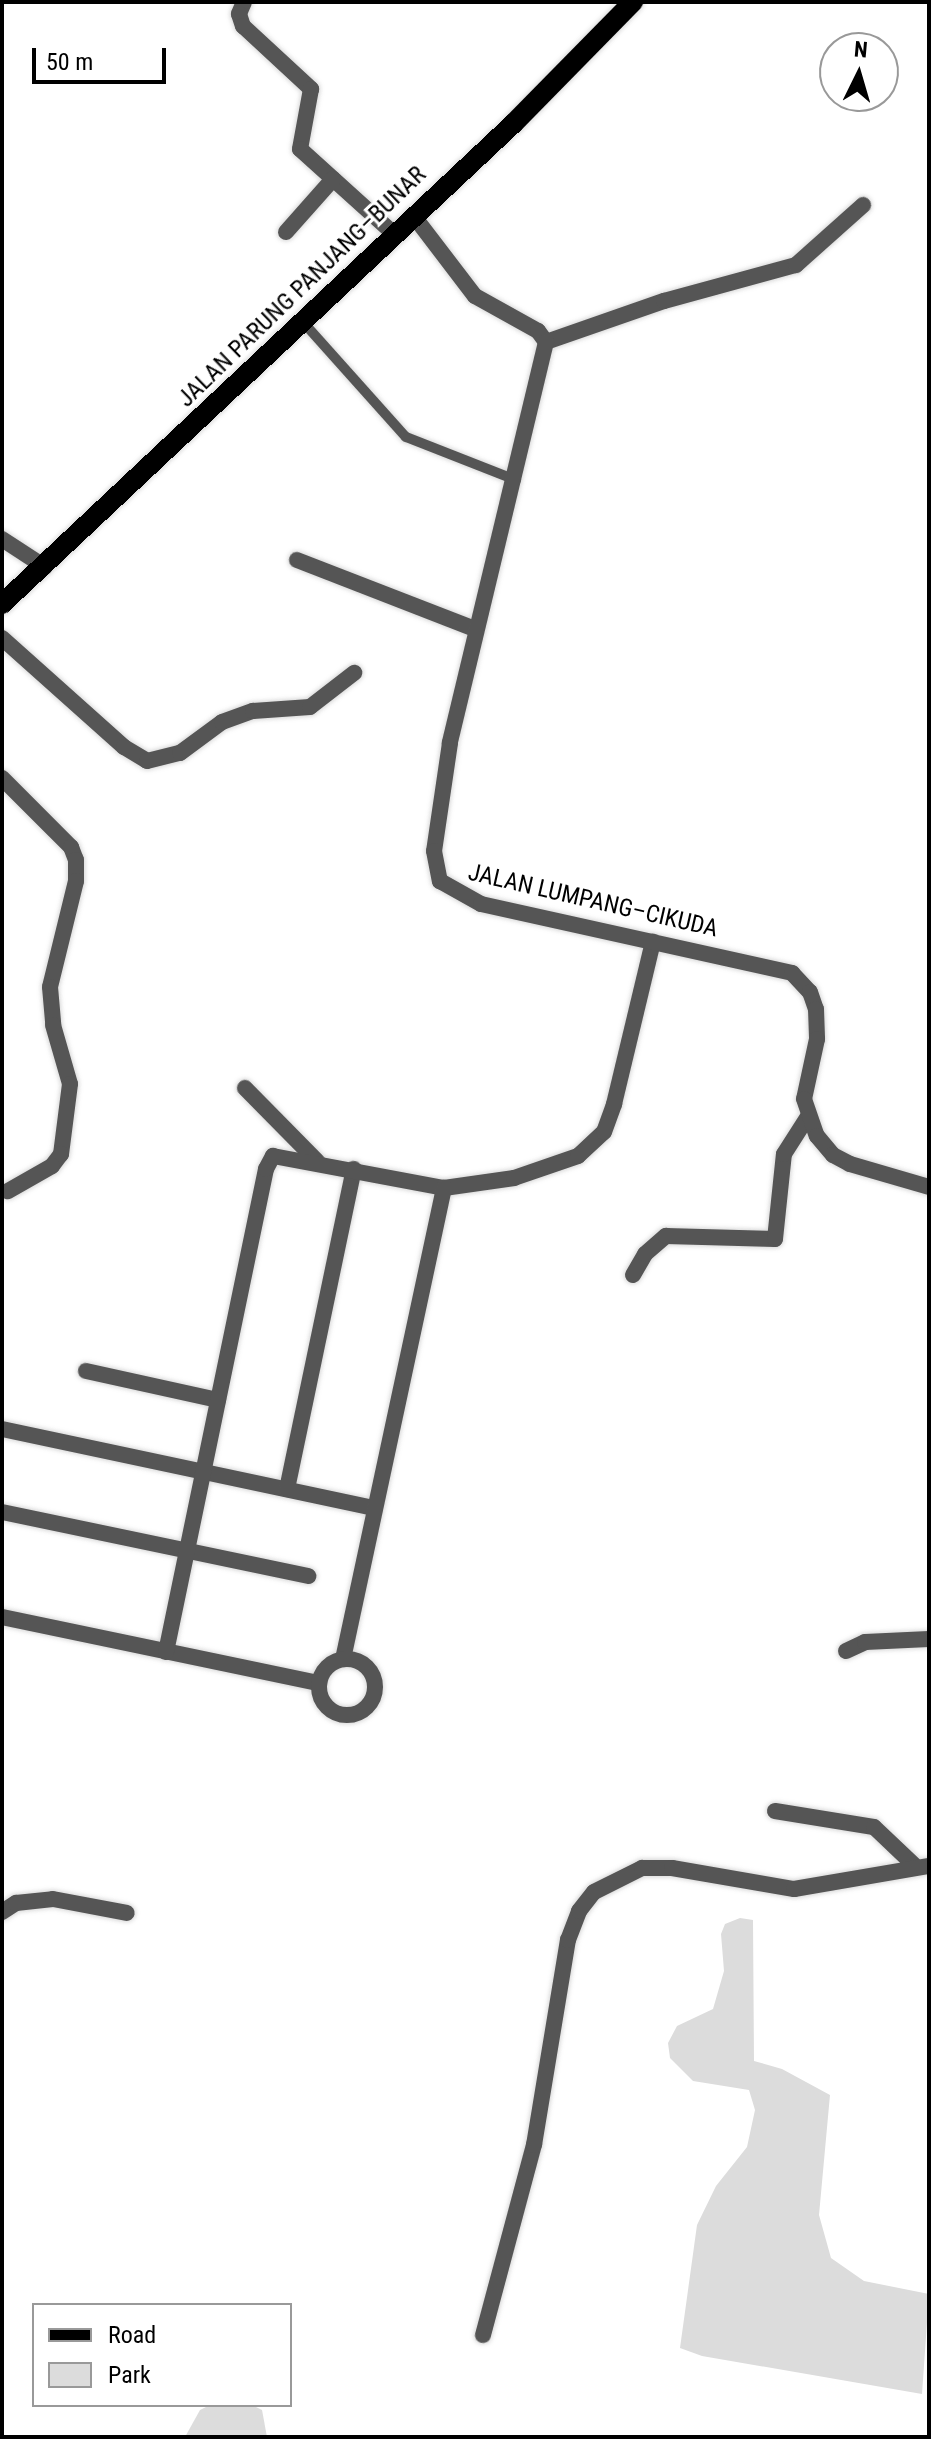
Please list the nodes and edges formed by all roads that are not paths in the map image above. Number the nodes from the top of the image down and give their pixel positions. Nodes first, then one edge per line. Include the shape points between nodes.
1 (244, 2) edge
2 (633, 2) edge
3 (333, 179) junction
4 (863, 205) dead end
5 (413, 215) junction
6 (286, 232) dead end
7 (394, 234) junction
8 (303, 322) junction
9 (546, 342) junction
10 (516, 480) junction
11 (2, 539) edge
12 (297, 560) dead end
13 (45, 567) junction
14 (2, 604) edge
15 (475, 629) junction
16 (2, 638) edge
17 (354, 673) dead end
18 (2, 778) edge
19 (653, 942) junction
20 (245, 1088) dead end
21 (807, 1118) junction
22 (317, 1161) junction
23 (354, 1169) junction
24 (929, 1187) edge
25 (444, 1188) junction
26 (8, 1191) dead end
27 (633, 1275) dead end
28 (86, 1371) dead end
29 (218, 1400) junction
30 (2, 1429) edge
31 (204, 1471) junction
32 (287, 1489) junction
33 (374, 1508) junction
34 (2, 1512) edge
35 (187, 1550) junction
36 (308, 1576) dead end
37 (2, 1617) edge
38 (929, 1639) edge
39 (846, 1651) dead end
40 (166, 1652) junction
41 (343, 1659) junction
42 (319, 1683) junction
43 (775, 1811) dead end
44 (921, 1866) edge
45 (2, 1912) edge
46 (127, 1913) dead end
47 (483, 2335) dead end

1 - 3 street via 239,14 243,26 311,89 297,144
2 - 5 main road, JALAN PARUNG PANJANG–BUNAR via 514,123
3 - 6 street
3 - 7 street
4 - 9 street via 796,265 664,301
5 - 7 main road, JALAN PARUNG PANJANG–BUNAR
5 - 9 street via 475,296 538,331
7 - 8 main road, JALAN PARUNG PANJANG–BUNAR
8 - 10 lane via 406,437
8 - 13 main road, JALAN PARUNG PANJANG–BUNAR
9 - 10 street, JALAN LUMPANG–CIKUDA
10 - 15 street, JALAN LUMPANG–CIKUDA
11 - 13 street
12 - 15 street
13 - 14 main road, JALAN PARUNG PANJANG–BUNAR
15 - 19 street, JALAN LUMPANG–CIKUDA via 434,851 440,881 481,904
16 - 17 street via 124,747 147,761 180,753 222,722 253,711 310,707
18 - 26 street via 71,847 76,860 50,987 53,1025 70,1084 64,1140 52,1166
19 - 21 street, JALAN LUMPANG–CIKUDA via 776,966 810,992 817,1039 804,1099
19 - 25 street via 604,1132 578,1156
20 - 22 street
21 - 24 street via 833,1155
21 - 27 street via 784,1154 775,1239 666,1236 645,1254
22 - 23 street
22 - 29 street via 273,1156 266,1169
23 - 25 street
23 - 32 street
25 - 33 street
28 - 29 street
29 - 31 street
30 - 31 street
31 - 32 street
31 - 35 street
32 - 33 street
33 - 41 street
34 - 35 street
35 - 36 street
35 - 40 street
37 - 40 street
38 - 39 street via 865,1642
40 - 42 street
41 - 42 street via 327,1667
41 - 42 street via 369,1669 375,1687 369,1704 353,1714 335,1712 322,1700
43 - 44 street via 874,1827
44 - 47 street via 794,1889 672,1868 642,1868 594,1892 579,1911 568,1940 534,2145
45 - 46 street via 16,1903 53,1899

